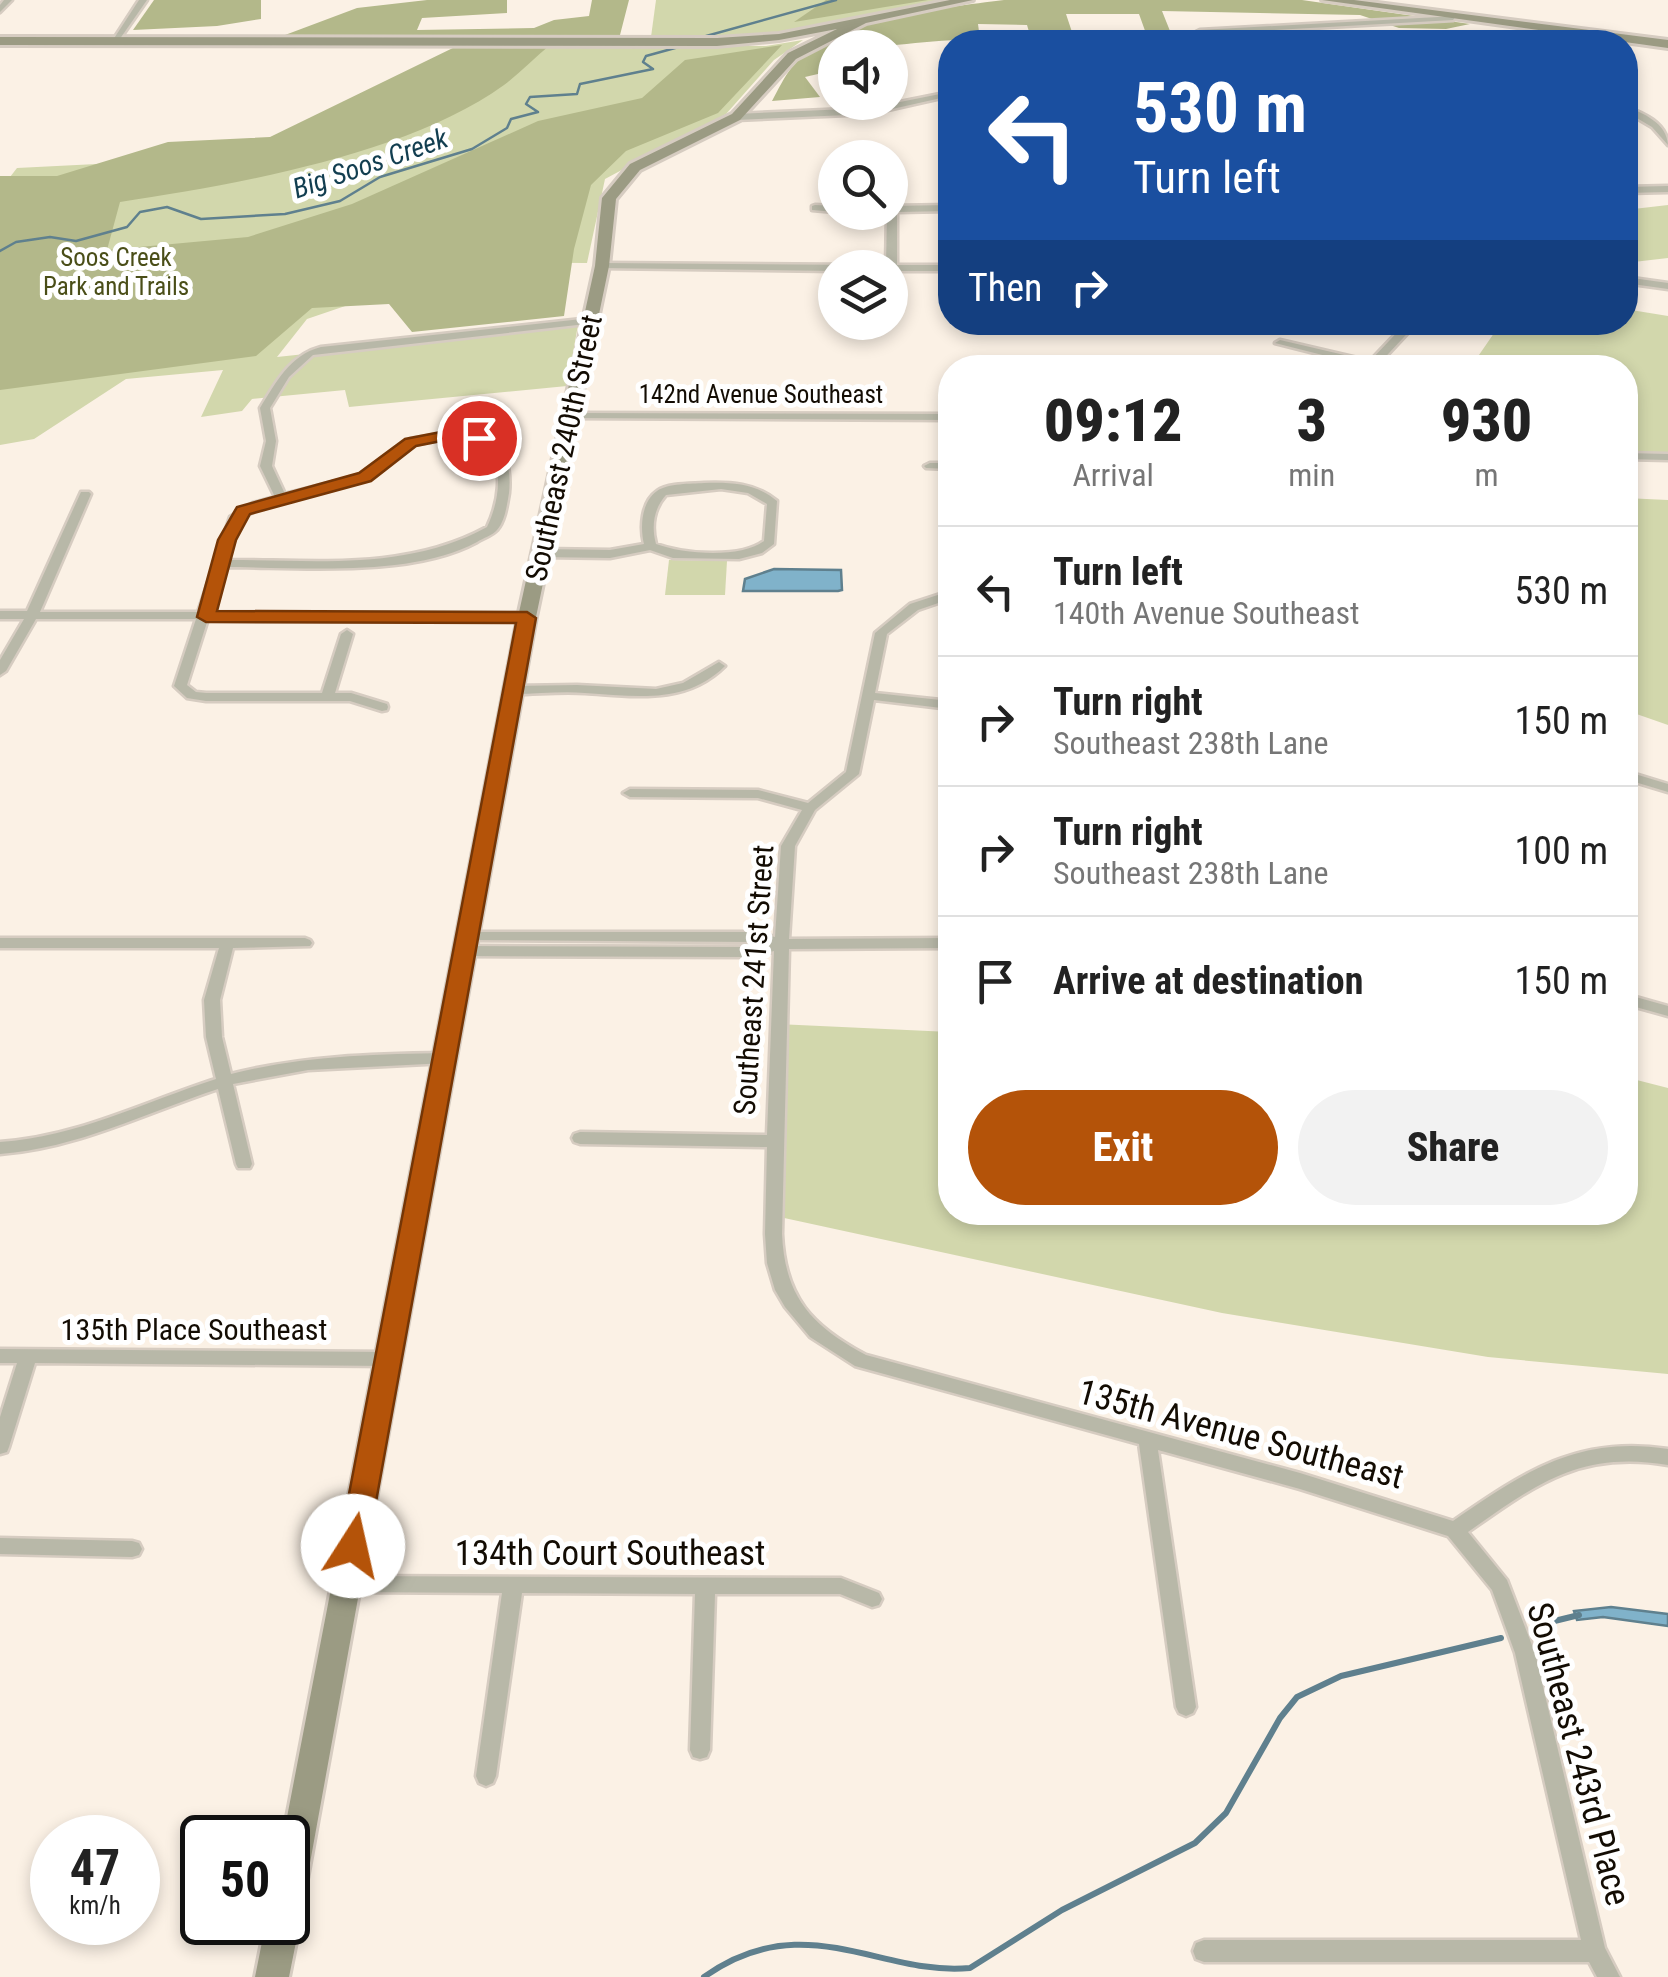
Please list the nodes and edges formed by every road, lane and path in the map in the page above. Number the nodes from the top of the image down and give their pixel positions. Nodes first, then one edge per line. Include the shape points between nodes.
1 (8, 0) edge
2 (143, 0) edge
3 (966, 0) edge
4 (1328, 0) edge
5 (0, 10) edge
6 (866, 18) junction
7 (1453, 18) junction
8 (1236, 30) edge
9 (1552, 30) edge
10 (1638, 40) edge
11 (0, 41) edge
12 (114, 41) junction
13 (1668, 44) edge
14 (938, 97) edge
15 (1638, 116) edge
16 (736, 117) junction
17 (1668, 142) edge
18 (1668, 189) edge
19 (1638, 190) edge
20 (938, 208) edge
21 (908, 209) edge
22 (602, 266) junction
23 (818, 268) edge
24 (908, 268) edge
25 (938, 268) edge
26 (1638, 282) edge
27 (1668, 286) edge
28 (591, 321) junction
29 (1401, 335) edge
30 (1280, 344) dead end
31 (1326, 355) edge
32 (1382, 355) edge
33 (572, 416) junction
34 (938, 418) edge
35 (1638, 456) edge
36 (1668, 457) edge
37 (930, 466) dead end
38 (938, 466) edge
39 (85, 494) dead end
40 (282, 499) junction
41 (651, 546) junction
42 (542, 554) junction
43 (222, 562) junction
44 (938, 600) edge
45 (0, 614) edge
46 (32, 615) junction
47 (206, 617) junction
48 (527, 618) junction
49 (347, 634) dead end
50 (719, 666) dead end
51 (0, 670) edge
52 (515, 690) junction
53 (868, 696) junction
54 (327, 697) junction
55 (938, 704) edge
56 (382, 706) dead end
57 (1638, 779) edge
58 (1668, 788) edge
59 (630, 792) dead end
60 (810, 808) junction
61 (938, 943) edge
62 (0, 944) edge
63 (228, 944) junction
64 (305, 944) dead end
65 (468, 944) junction
66 (783, 944) junction
67 (1638, 1003) edge
68 (1668, 1011) edge
69 (446, 1058) junction
70 (225, 1081) junction
71 (580, 1138) dead end
72 (775, 1142) junction
73 (0, 1148) edge
74 (244, 1164) dead end
75 (797, 1314) joint
76 (0, 1356) edge
77 (28, 1356) junction
78 (388, 1359) junction
79 (1148, 1442) junction
80 (0, 1446) edge
81 (1668, 1457) edge
82 (1455, 1530) junction
83 (0, 1546) edge
84 (132, 1549) dead end
85 (346, 1584) junction
86 (513, 1585) junction
87 (705, 1585) junction
88 (872, 1598) dead end
89 (1186, 1707) dead end
90 (700, 1750) dead end
91 (486, 1776) dead end
92 (303, 1815) edge
93 (278, 1945) edge
94 (1204, 1951) dead end
95 (1595, 1951) junction
96 (272, 1977) edge
97 (1610, 1977) edge

1 - 5 street
2 - 12 street
3 - 6 main road
4 - 7 main road
6 - 12 main road via 718,42
6 - 16 main road, Southeast 240th Street via 792,56
7 - 8 street
7 - 9 main road
10 - 13 main road
11 - 12 main road
14 - 16 street via 870,111
15 - 17 street
16 - 22 main road, Southeast 240th Street via 623,176 609,198
18 - 19 street
20 - 21 street
22 - 23 street
22 - 28 main road, Southeast 240th Street
24 - 25 street
26 - 27 street
28 - 33 main road, Southeast 240th Street
28 - 40 street via 309,353 265,408 271,441 266,466
29 - 32 street
30 - 31 street
33 - 34 street, 142nd Avenue Southeast
33 - 42 main road, Southeast 240th Street
35 - 36 street
37 - 38 street
39 - 46 street
40 - 43 street via 236,518
40 - 43 street via 365,477 410,442 451,434 479,438 500,452 505,489 492,529 472,541 393,559
41 - 41 street via 652,503 662,492 763,493 774,503 770,542 758,551 673,554
41 - 42 street
42 - 48 main road, Southeast 240th Street
43 - 47 street
44 - 53 street, Southeast 241st Street via 914,607 881,633
45 - 46 street
46 - 47 street
46 - 51 street
47 - 48 street
47 - 54 street via 181,680 184,691 206,697
48 - 52 main road, Southeast 240th Street
49 - 54 street
50 - 52 street via 691,687 659,696
52 - 65 main road, Southeast 240th Street
53 - 55 street
53 - 60 street, Southeast 241st Street via 852,774
54 - 56 street
57 - 58 street
59 - 60 street via 758,794
60 - 66 street, Southeast 241st Street via 788,846
61 - 66 street
62 - 63 street
63 - 64 street
63 - 70 street via 212,1000
65 - 66 street via 750,952
65 - 69 main road, Southeast 240th Street
66 - 72 street, Southeast 241st Street
67 - 68 street
69 - 70 street via 310,1063
69 - 78 main road, Southeast 240th Street
70 - 73 street via 46,1142
70 - 74 street
71 - 72 street
72 - 75 street, Southeast 241st Street via 775,1256
75 - 79 street, 135th Avenue Southeast via 820,1339 861,1361
76 - 77 street, 135th Place Southeast
77 - 78 street, 135th Place Southeast
77 - 80 street
78 - 85 main road, Southeast 240th Street
79 - 82 street, 135th Avenue Southeast
79 - 89 street
81 - 82 street via 1609,1454 1562,1463
82 - 95 street, Southeast 243rd Place via 1500,1586 1525,1654
83 - 84 street
85 - 86 street, 134th Court Southeast
85 - 92 main road, Southeast 240th Street
86 - 87 street, 134th Court Southeast
86 - 91 street
87 - 88 street, 134th Court Southeast via 841,1586
87 - 90 street
93 - 96 main road
94 - 95 street
95 - 97 street, Southeast 243rd Place

